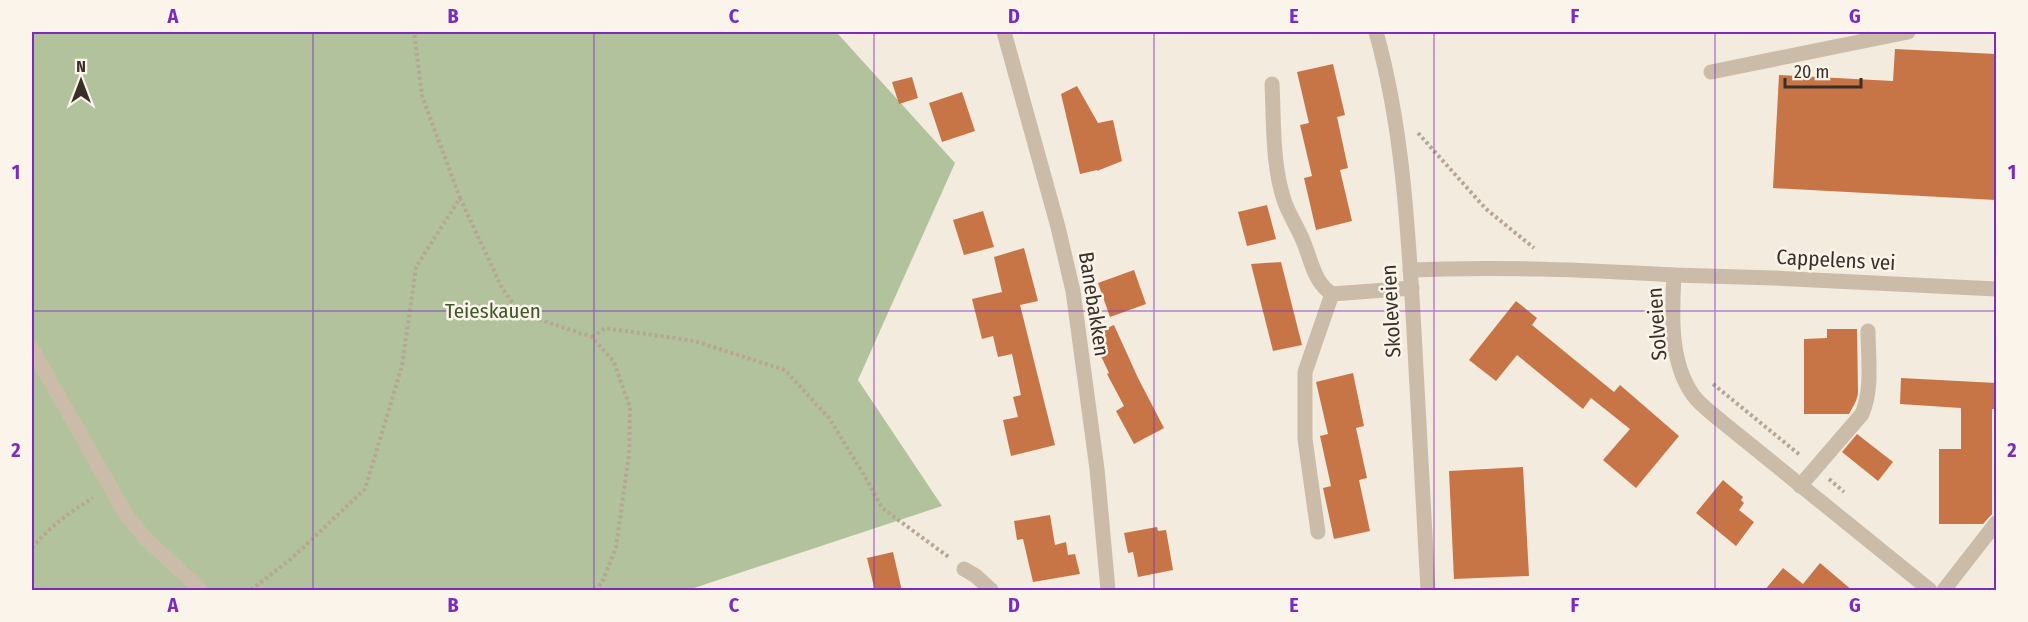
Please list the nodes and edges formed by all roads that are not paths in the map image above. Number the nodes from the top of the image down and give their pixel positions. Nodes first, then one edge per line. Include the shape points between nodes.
1 (1004, 32) edge
2 (1376, 32) edge
3 (1908, 32) edge
4 (1711, 72) dead end
5 (1272, 84) dead end
6 (1410, 270) junction
7 (1674, 275) junction
8 (1412, 288) junction
9 (1996, 290) edge
10 (1332, 294) junction
11 (1868, 331) dead end
12 (32, 349) edge
13 (1800, 486) junction
14 (1996, 524) edge
15 (1318, 532) dead end
16 (964, 569) road end
17 (201, 591) edge
18 (991, 591) edge
19 (1108, 591) edge
20 (1428, 591) edge
21 (1930, 591) edge
22 (1944, 591) edge

1 - 19 street, Banebakken via 1073,291 1097,469
2 - 6 street, Skoleveien via 1401,163
3 - 4 street
5 - 10 street via 1276,157 1284,201 1317,280
6 - 7 street, Solveien via 1560,269
6 - 8 street, Skoleveien
7 - 9 street, Cappelens vei
7 - 13 street, Solveien via 1676,351 1693,395
8 - 10 street
8 - 20 street, Skoleveien
10 - 15 street via 1305,372 1305,439
11 - 13 street via 1869,384 1862,414
12 - 17 street via 127,516
13 - 21 street, Solveien
14 - 22 street
16 - 18 street

